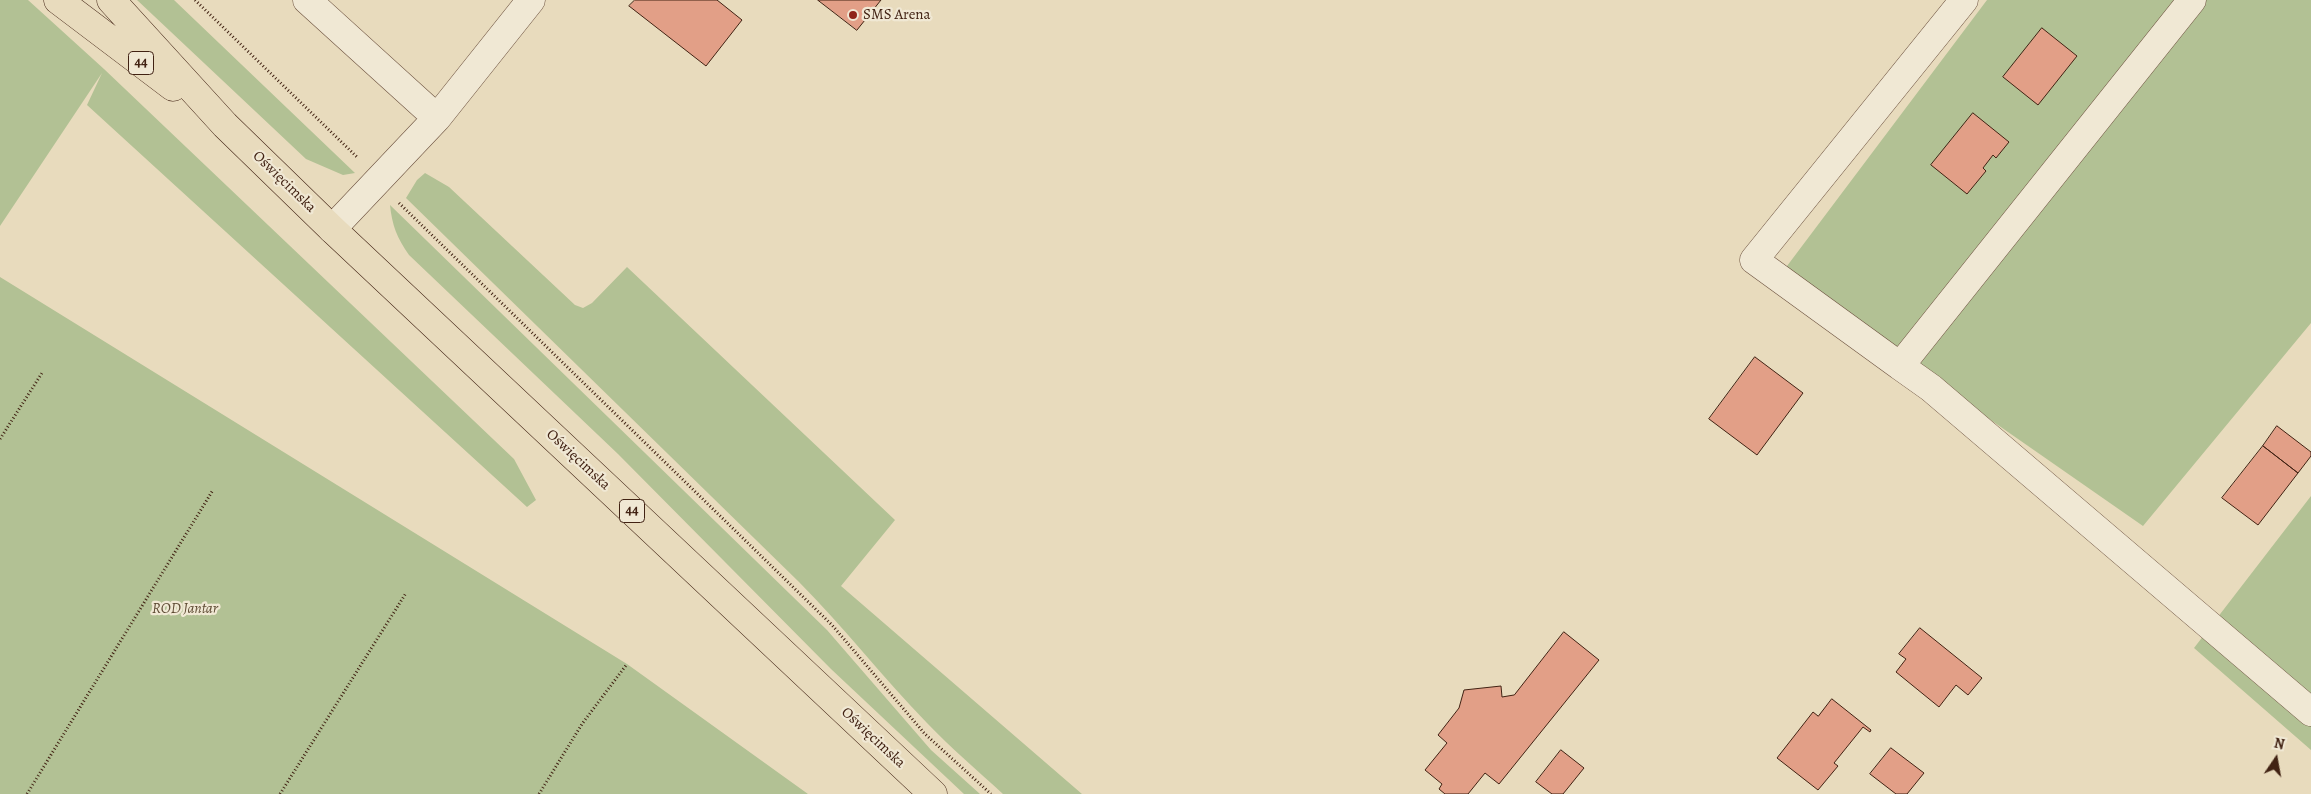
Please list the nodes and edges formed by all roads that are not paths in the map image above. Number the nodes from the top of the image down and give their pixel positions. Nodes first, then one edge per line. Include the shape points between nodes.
1 (58, 0) edge
2 (110, 0) edge
3 (307, 0) edge
4 (531, 0) edge
5 (1964, 0) edge
6 (2192, 0) edge
7 (437, 118) junction
8 (225, 125) junction
9 (332, 229) junction
10 (1900, 366) junction
11 (2311, 712) edge
12 (932, 794) edge

1 - 8 main road, Oświęcimska / 44
2 - 8 main road, Oświęcimska / 44
3 - 7 lane
4 - 7 lane
5 - 10 lane via 1754,260
6 - 10 lane
7 - 9 lane
8 - 9 main road, Oświęcimska / 44
9 - 12 main road, Oświęcimska / 44
10 - 11 lane via 1931,388

